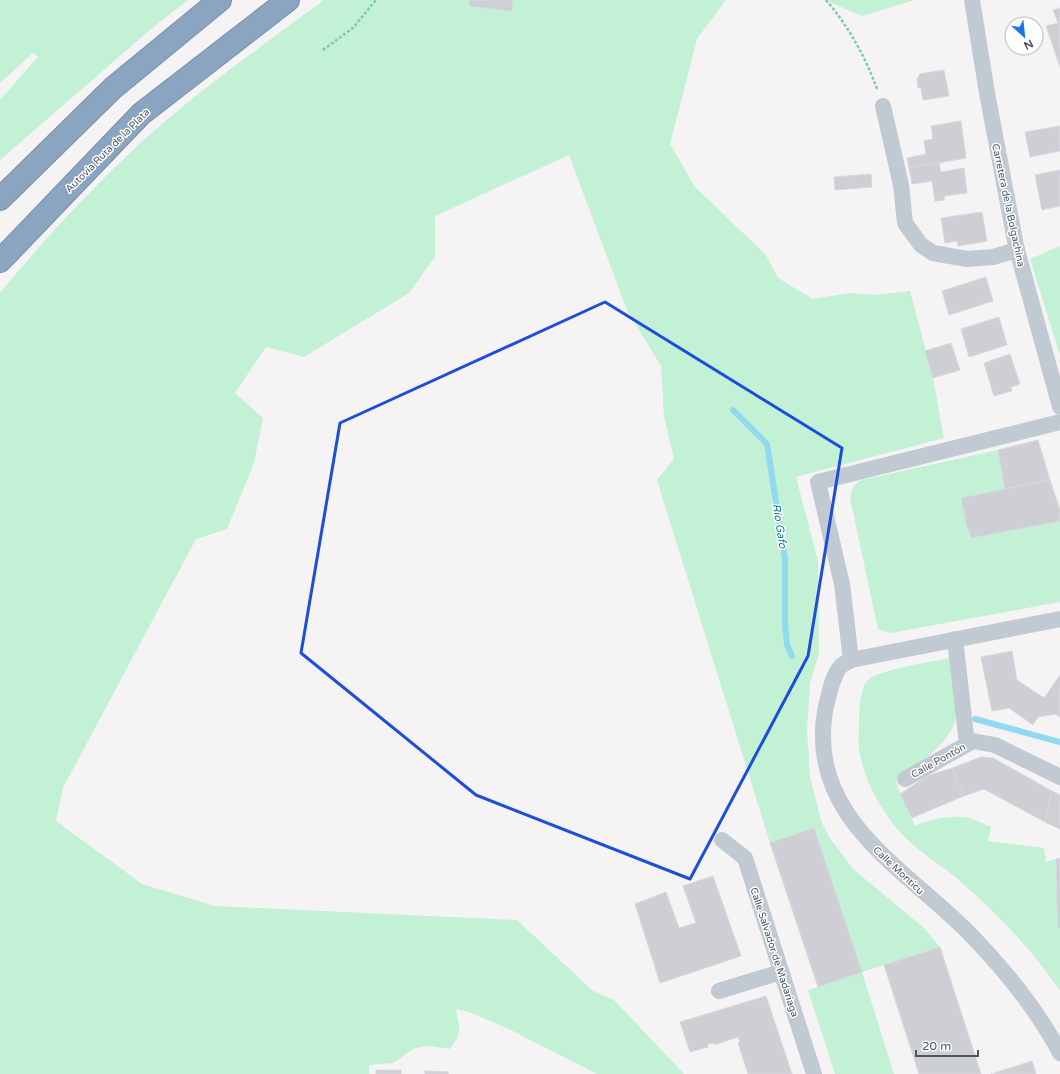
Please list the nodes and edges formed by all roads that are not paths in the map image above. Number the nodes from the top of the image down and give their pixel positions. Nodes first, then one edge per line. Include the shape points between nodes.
1 (220, 0) edge
2 (288, 0) edge
3 (972, 0) edge
4 (883, 106) road end
5 (0, 199) edge
6 (1018, 250) junction
7 (0, 261) edge
8 (1060, 407) edge
9 (1060, 422) edge
10 (1060, 619) edge
11 (955, 639) junction
12 (851, 660) junction
13 (967, 744) junction
14 (1060, 777) edge
15 (905, 778) dead end
16 (722, 840) dead end
17 (781, 972) junction
18 (719, 991) dead end
19 (1058, 1045) edge
20 (814, 1074) edge

1 - 5 highway via 114,88
2 - 7 highway, Autovía Ruta de la Plata via 140,114
3 - 6 street, Carretera de la Bolgachina via 987,93
4 - 6 street via 901,185 905,223 922,245 933,252 967,259 993,257
6 - 8 street, Carretera de la Bolgachina
9 - 12 street via 818,482 842,584
10 - 11 street
11 - 12 street
11 - 13 street
12 - 19 street, Calle Monticu via 840,666 829,690 825,714 824,738 828,771 837,797 861,834 968,933 1007,976
13 - 14 street, Calle Pontón via 973,741 995,745
13 - 15 street, Calle Pontón
16 - 17 street, Calle Salvador de Madariaga via 745,858
17 - 18 street
17 - 20 street, Calle Salvador de Madariaga

